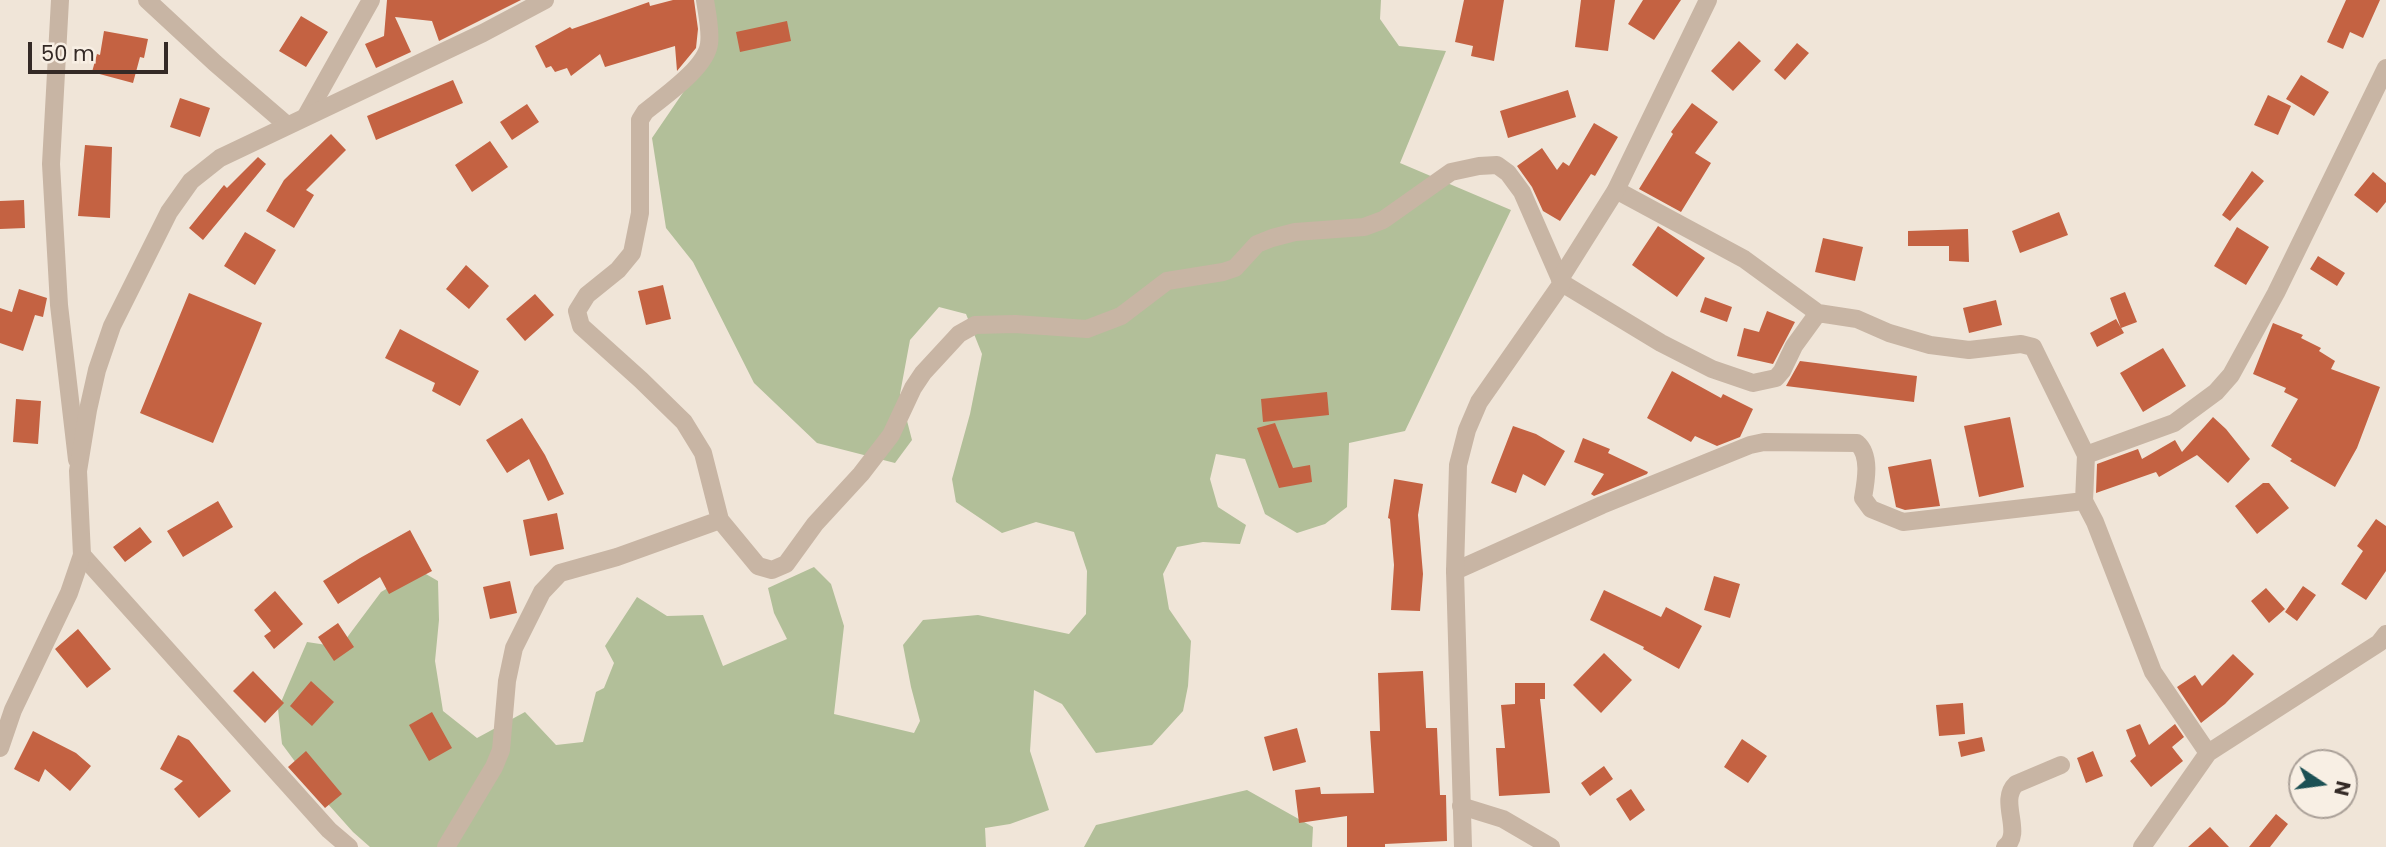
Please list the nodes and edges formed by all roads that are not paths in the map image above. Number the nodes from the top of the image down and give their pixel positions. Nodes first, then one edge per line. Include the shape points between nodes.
1 (60, 0) edge
2 (147, 0) edge
3 (371, 0) edge
4 (545, 0) edge
5 (705, 0) edge
6 (1709, 0) edge
7 (2386, 68) edge
8 (306, 116) junction
9 (287, 125) junction
10 (1616, 190) junction
11 (1561, 281) junction
12 (1818, 313) junction
13 (2086, 455) junction
14 (79, 471) junction
15 (2084, 501) junction
16 (720, 520) junction
17 (82, 555) junction
18 (1455, 571) junction
19 (2386, 634) edge
20 (7, 708) edge
21 (0, 748) edge
22 (2208, 753) junction
23 (2061, 765) dead end
24 (1461, 806) junction
25 (349, 847) edge
26 (446, 847) edge
27 (1463, 847) edge
28 (1551, 847) edge
29 (2005, 847) edge
30 (2142, 847) edge

1 - 14 street via 51,164 59,305
2 - 9 street
3 - 8 street
4 - 8 street
5 - 16 street via 709,37 705,55 640,120 640,213 632,253 587,295 577,311 581,326 684,422 703,453
6 - 10 street
7 - 13 street via 2231,375 2216,393 2174,423
8 - 9 street
9 - 14 street via 220,158 191,181 169,212 112,326 88,410
10 - 11 street
10 - 12 street via 1744,259
11 - 12 street via 1681,354 1753,383 1776,378
11 - 16 street via 1522,192 1508,173 1497,165 1451,172 1383,220 1364,227 1272,238 1257,244 1235,268 1167,281 1121,316 1087,329 975,325 960,334 918,380 891,435 786,564 772,570 758,566
11 - 18 street via 1479,402 1467,430 1458,465
12 - 13 street via 1857,319 1930,345 1969,350 2021,344 2033,347
13 - 15 street
14 - 17 street
15 - 18 street via 1903,522 1871,509 1863,498 1864,453 1857,443 1778,441 1750,445
15 - 22 street via 2153,672
16 - 26 street via 560,573 542,592 514,648 501,750
17 - 20 street via 69,593
17 - 25 street
18 - 24 street
19 - 22 street via 2379,643
20 - 21 street
22 - 30 street
23 - 29 street via 2011,789 2012,836
24 - 27 street
24 - 28 street via 1503,820

